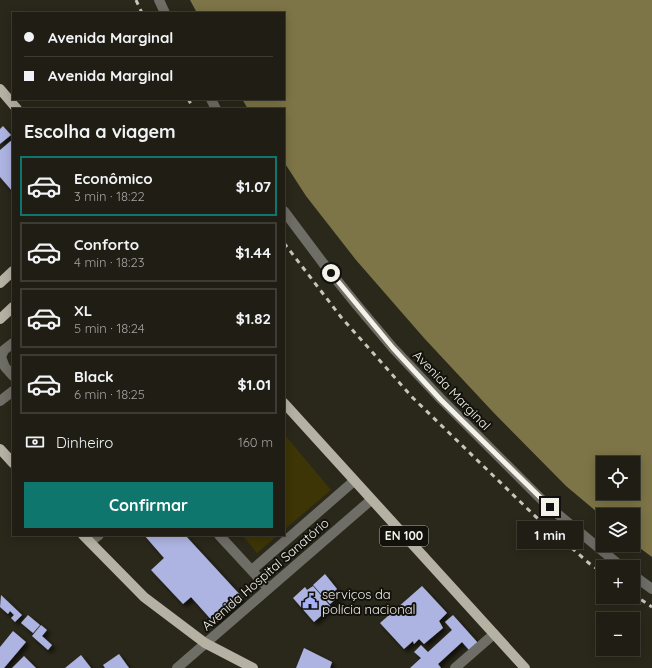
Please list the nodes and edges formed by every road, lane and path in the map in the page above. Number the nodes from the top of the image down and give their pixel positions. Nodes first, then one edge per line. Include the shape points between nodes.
1 (159, 0) edge
2 (165, 12) edge
3 (0, 89) edge
4 (16, 108) edge
5 (285, 212) edge
6 (12, 272) edge
7 (0, 283) edge
8 (12, 308) edge
9 (0, 319) edge
10 (12, 344) edge
11 (12, 375) edge
12 (12, 392) edge
13 (0, 401) edge
14 (285, 404) edge
15 (0, 449) edge
16 (12, 462) edge
17 (354, 481) junction
18 (371, 500) junction
19 (220, 536) edge
20 (87, 539) edge
21 (614, 560) edge
22 (252, 570) junction
23 (640, 580) edge
24 (268, 588) junction
25 (652, 589) edge
26 (494, 634) junction
27 (205, 643) junction
28 (177, 668) edge
29 (253, 668) edge
30 (455, 668) edge
31 (525, 668) edge

1 - 2 street
3 - 4 main road
5 - 21 street, Avenida Marginal via 361,310 441,400 550,507
6 - 7 main road
8 - 9 main road
10 - 11 street via 4,350 1,357
12 - 13 street
14 - 17 main road, EN 100
15 - 16 main road
17 - 18 main road, EN 100
17 - 22 street
18 - 24 street, Avenida Hospital Sanatório
18 - 26 main road, EN 100
19 - 22 street
20 - 27 main road via 144,597
22 - 24 street
23 - 25 street
24 - 27 street, Avenida Hospital Sanatório
26 - 30 street
26 - 31 main road, EN 100
27 - 28 street, Avenida Hospital Sanatório
27 - 29 main road

